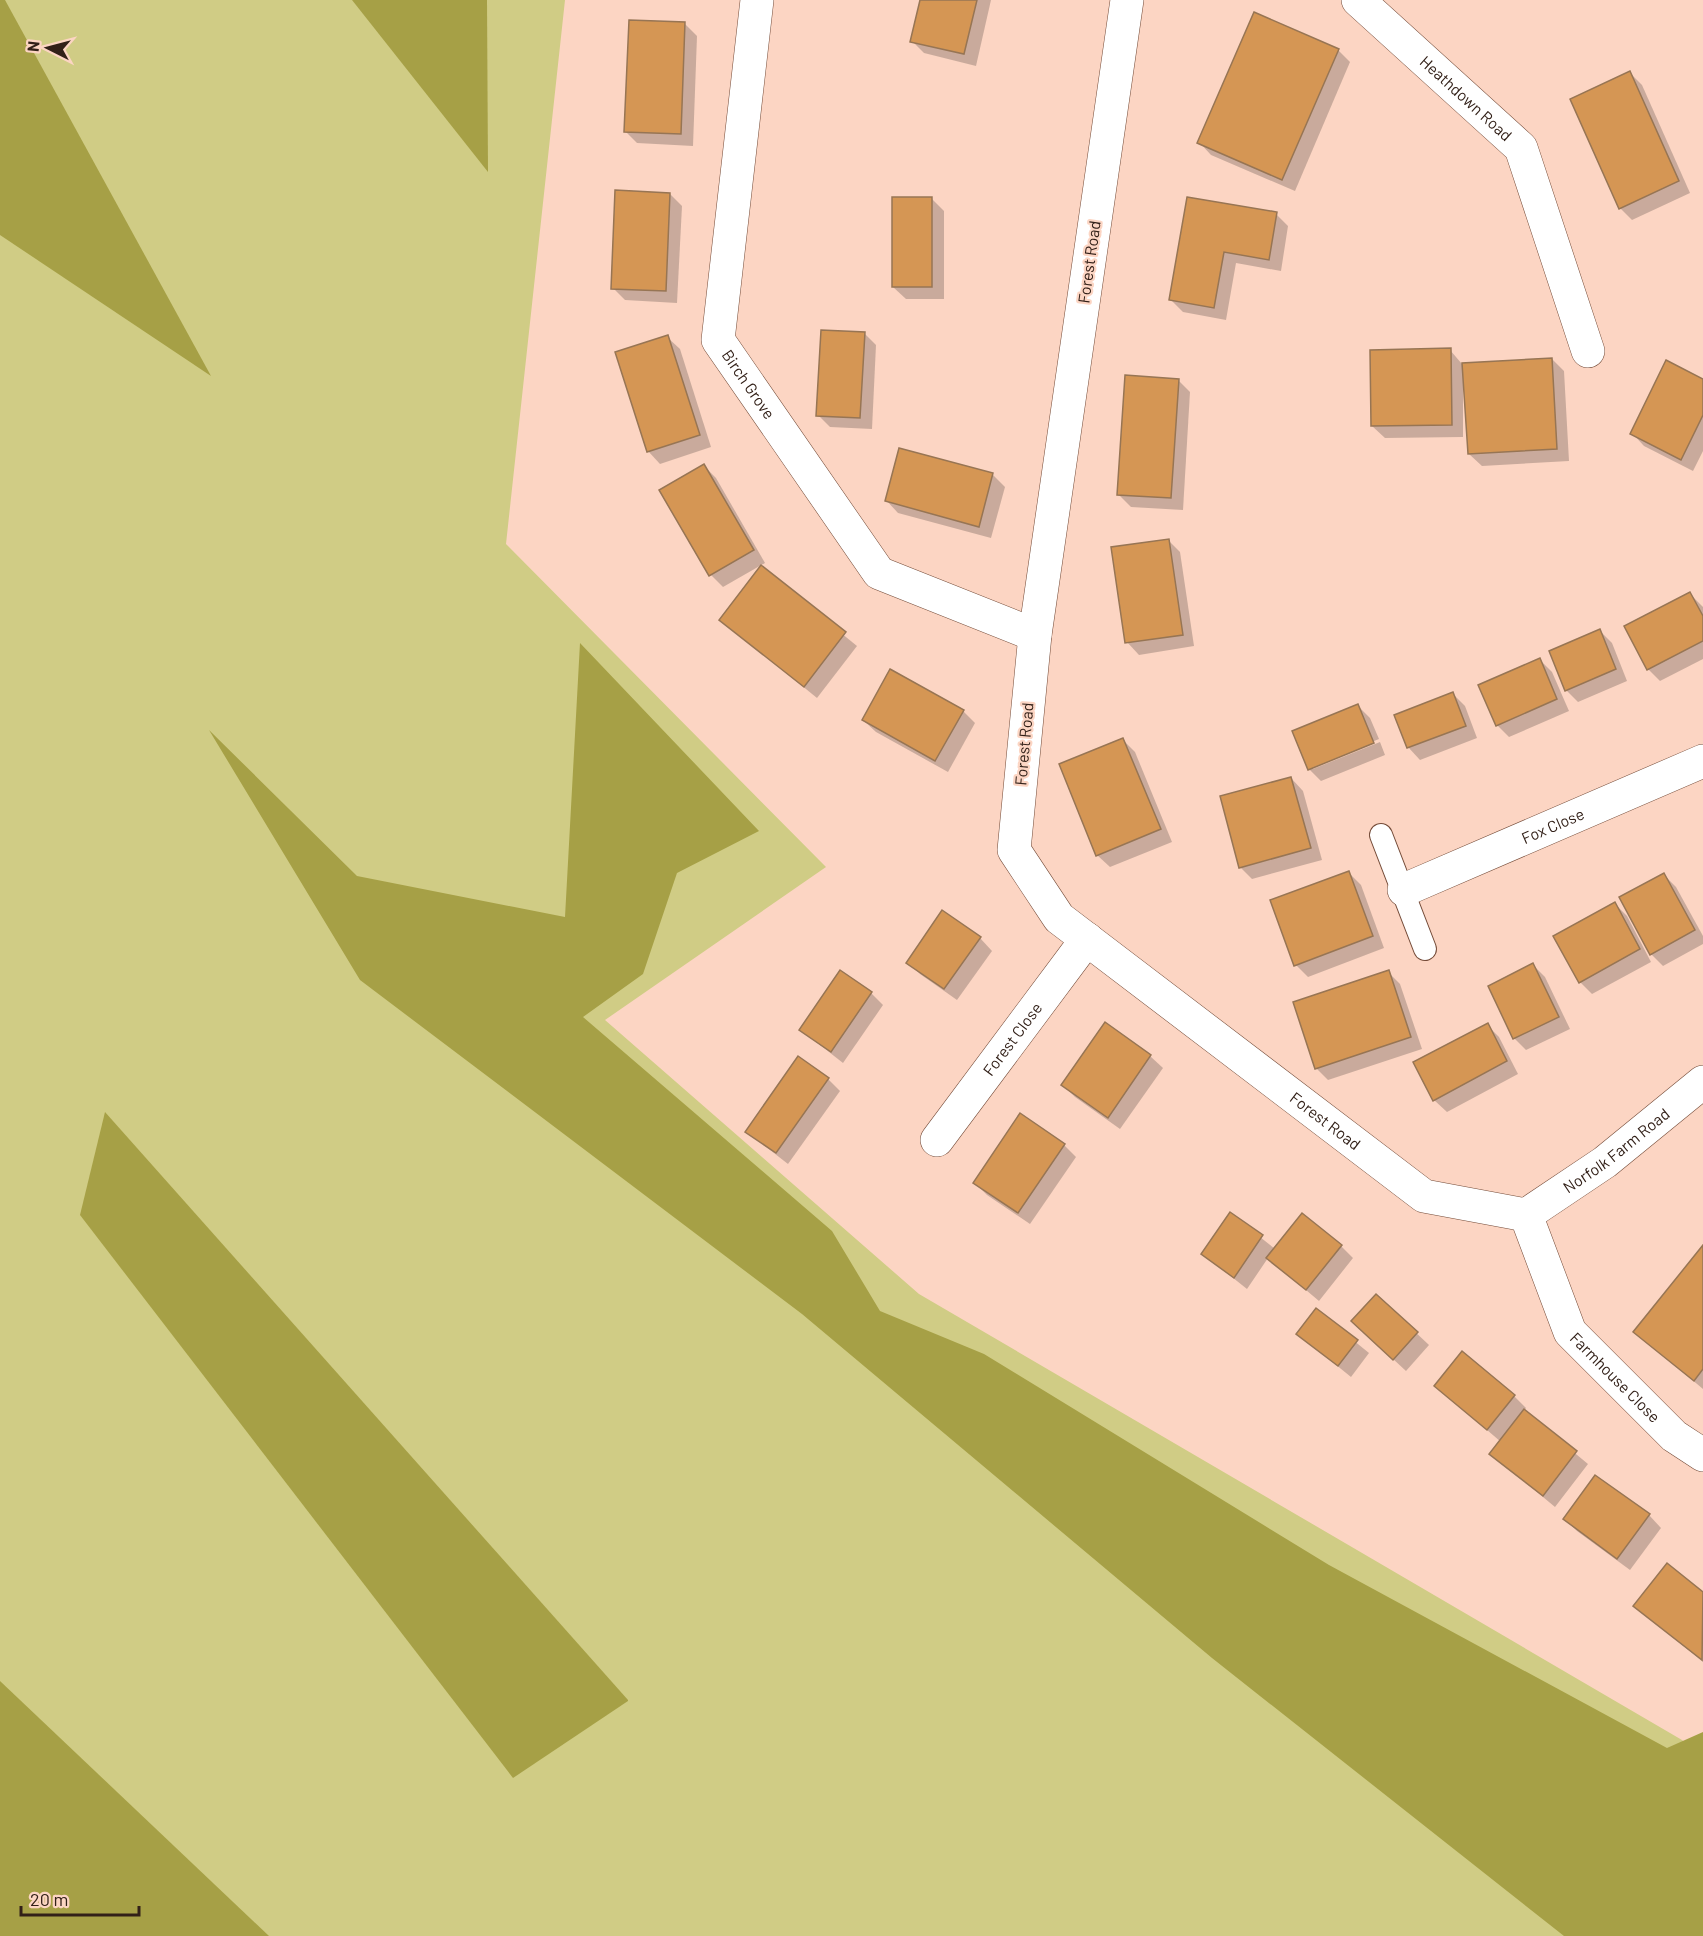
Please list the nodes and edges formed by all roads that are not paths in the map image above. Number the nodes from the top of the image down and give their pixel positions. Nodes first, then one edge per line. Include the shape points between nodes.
1 (757, 0) edge
2 (1127, 0) edge
3 (1358, 0) edge
4 (1588, 351) dead end
5 (1035, 635) junction
6 (1703, 761) edge
7 (1381, 835) dead end
8 (1404, 890) junction
9 (1087, 939) junction
10 (1425, 949) dead end
11 (1703, 1082) edge
12 (937, 1140) dead end
13 (1526, 1215) junction
14 (1703, 1455) edge

1 - 5 street, Birch Grove via 718,340 879,573
2 - 5 street, Forest Road
3 - 4 street, Heathdown Road via 1521,148
5 - 9 street, Forest Road via 1014,850 1059,918
6 - 8 street, Fox Close
7 - 8 lane
8 - 10 lane
9 - 12 street, Forest Close
9 - 13 street, Forest Road via 1424,1196
11 - 13 street, Norfolk Farm Road via 1605,1162
13 - 14 street, Farmhouse Close via 1570,1332 1674,1436

